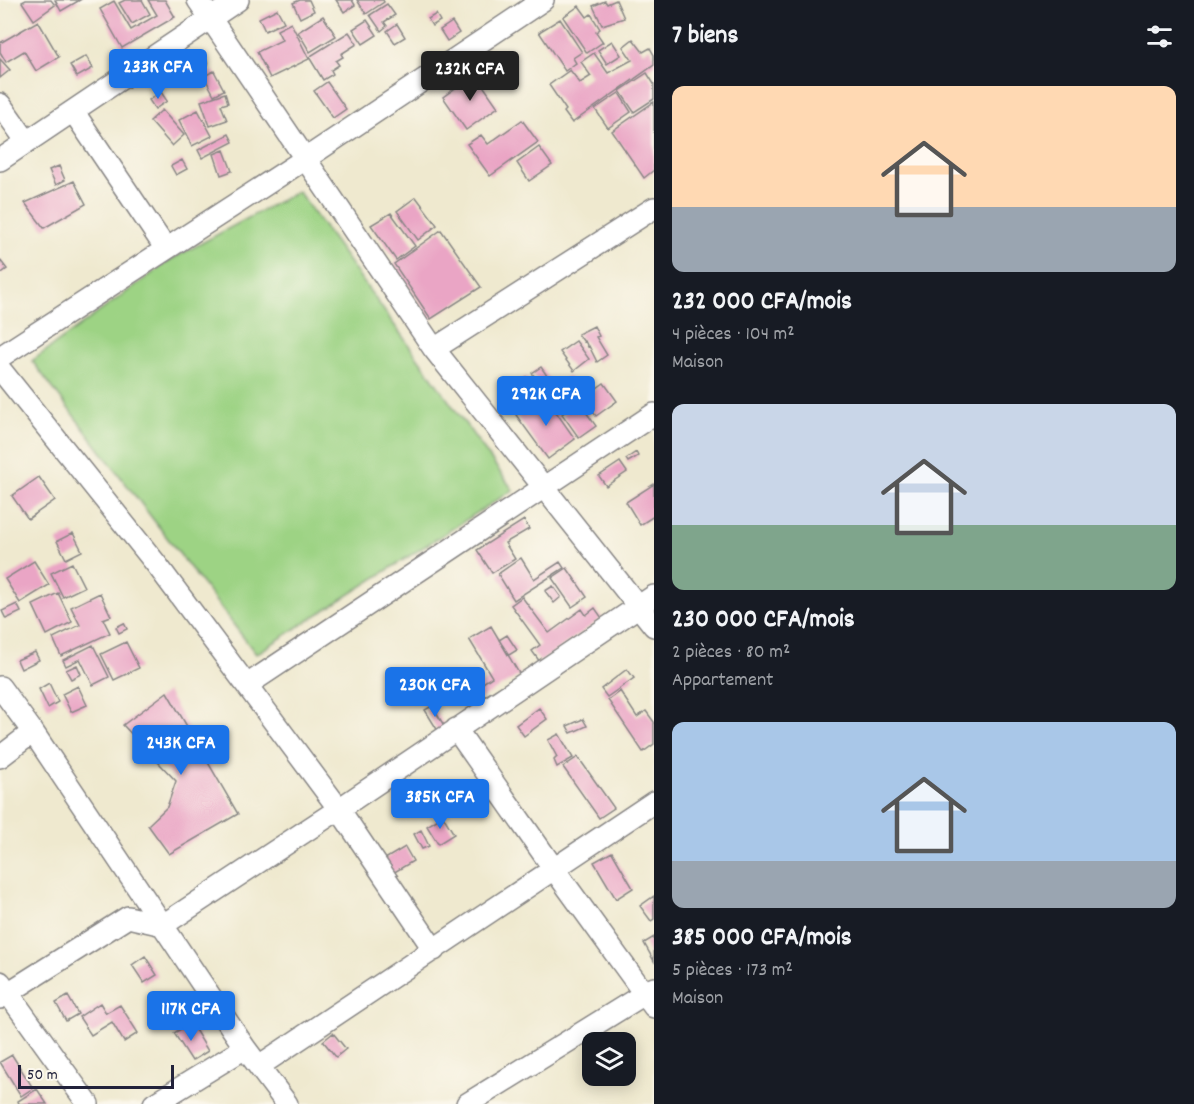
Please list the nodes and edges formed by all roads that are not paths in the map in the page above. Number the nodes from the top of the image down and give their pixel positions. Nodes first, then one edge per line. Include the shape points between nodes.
1 (198, 0) edge
2 (238, 0) edge
3 (543, 0) edge
4 (210, 18) junction
5 (0, 104) edge
6 (72, 111) junction
7 (27, 142) junction
8 (305, 159) junction
9 (0, 160) edge
10 (654, 208) edge
11 (166, 249) junction
12 (434, 349) junction
13 (0, 357) edge
14 (0, 369) edge
15 (654, 414) edge
16 (543, 487) junction
17 (646, 600) edge
18 (654, 626) edge
19 (247, 685) junction
20 (0, 687) edge
21 (456, 729) junction
22 (33, 732) junction
23 (0, 757) edge
24 (654, 802) edge
25 (339, 809) junction
26 (554, 869) junction
27 (163, 925) junction
28 (434, 950) junction
29 (3, 991) edge
30 (651, 996) edge
31 (245, 1048) junction
32 (259, 1066) junction
33 (88, 1104) edge
34 (154, 1104) edge
35 (287, 1104) edge
36 (467, 1104) edge

1 - 4 street
2 - 4 street
3 - 8 street
4 - 6 street
4 - 8 street
5 - 7 street
6 - 7 street
6 - 11 street
7 - 9 street
8 - 11 street
8 - 12 street
10 - 12 street
11 - 13 street
12 - 16 street
14 - 19 street
15 - 16 street
16 - 17 street
16 - 19 street
17 - 18 street
17 - 21 street
19 - 25 street
20 - 22 street
21 - 25 street
21 - 26 street
22 - 23 street
22 - 27 street
24 - 26 street
25 - 27 street
25 - 28 street
26 - 28 street
26 - 30 street
27 - 29 street via 128,917
27 - 31 street
28 - 32 street
29 - 33 street
30 - 36 street
31 - 32 street
31 - 34 street
32 - 35 street

